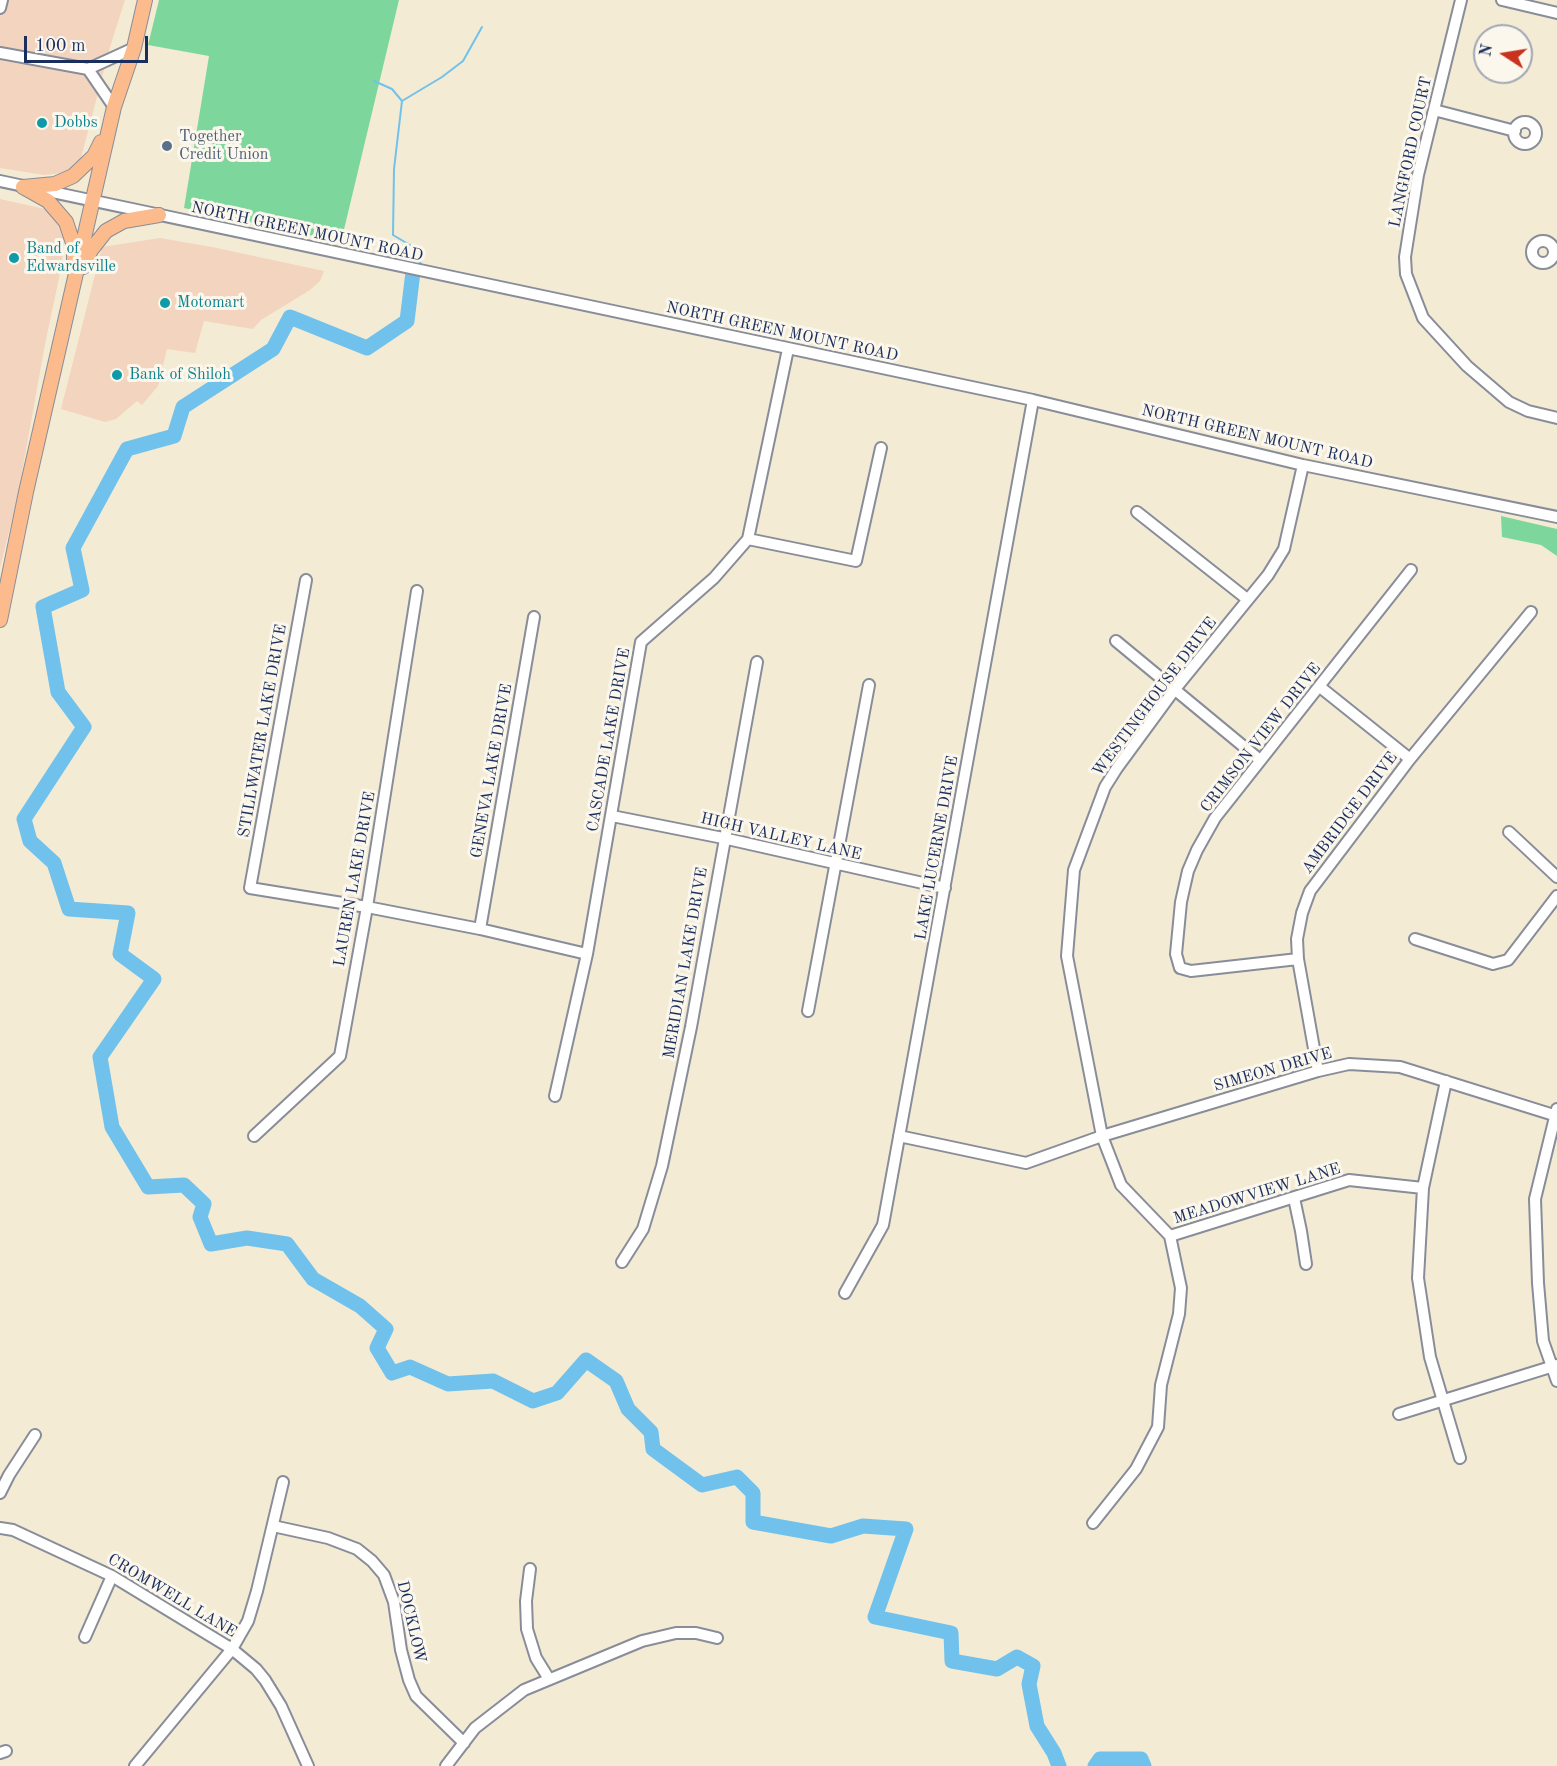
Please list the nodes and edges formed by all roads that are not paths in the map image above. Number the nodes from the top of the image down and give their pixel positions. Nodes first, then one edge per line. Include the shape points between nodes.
1 (2, 0) edge
2 (145, 0) edge
3 (1461, 0) edge
4 (1502, 0) edge
5 (0, 8) edge
6 (1557, 12) edge
7 (134, 48) junction
8 (0, 53) edge
9 (88, 69) junction
10 (1434, 110) junction
11 (113, 112) junction
12 (1515, 131) dead end
13 (0, 181) edge
14 (23, 187) junction
15 (93, 202) junction
16 (159, 215) junction
17 (74, 285) junction
18 (788, 349) junction
19 (1033, 400) junction
20 (1557, 418) edge
21 (881, 448) dead end
22 (1303, 465) junction
23 (1137, 512) dead end
24 (1556, 514) edge
25 (748, 539) junction
26 (1411, 570) dead end
27 (306, 580) dead end
28 (417, 591) dead end
29 (1247, 599) junction
30 (1531, 612) dead end
31 (534, 617) dead end
32 (0, 620) edge
33 (1116, 641) dead end
34 (757, 662) dead end
35 (869, 685) dead end
36 (1320, 687) junction
37 (1175, 689) junction
38 (1410, 759) junction
39 (1260, 760) junction
40 (612, 816) junction
41 (1509, 832) dead end
42 (723, 838) junction
43 (835, 864) junction
44 (1557, 877) edge
45 (945, 888) junction
46 (1557, 896) edge
47 (367, 908) junction
48 (480, 929) junction
49 (1415, 939) dead end
50 (587, 954) junction
51 (1298, 959) junction
52 (808, 1011) dead end
53 (1318, 1071) junction
54 (1446, 1081) junction
55 (555, 1096) dead end
56 (1556, 1114) edge
57 (254, 1136) dead end
58 (900, 1136) junction
59 (1102, 1136) junction
60 (1423, 1188) junction
61 (1293, 1198) junction
62 (1170, 1236) junction
63 (621, 1262) dead end
64 (1306, 1264) dead end
65 (845, 1293) dead end
66 (1555, 1366) edge
67 (1557, 1381) edge
68 (1443, 1401) junction
69 (1399, 1414) dead end
70 (35, 1435) dead end
71 (1460, 1458) dead end
72 (283, 1482) dead end
73 (0, 1493) edge
74 (1093, 1523) dead end
75 (273, 1526) junction
76 (0, 1528) edge
77 (530, 1569) dead end
78 (112, 1576) junction
79 (85, 1637) dead end
80 (717, 1638) dead end
81 (232, 1649) junction
82 (549, 1679) junction
83 (464, 1743) junction
84 (135, 1766) edge
85 (308, 1766) edge
86 (446, 1766) edge

1 - 5 street
2 - 7 main road
3 - 10 street, LANGFORD COURT
4 - 6 street
7 - 9 street
7 - 11 main road
8 - 9 street
9 - 11 street
10 - 12 street
10 - 20 street, LANGFORD COURT via 1418,175 1405,257 1413,295 1423,318 1496,391 1528,411
11 - 14 main road via 94,156 73,176 55,184
11 - 15 main road
13 - 14 street, NORTH GREEN MOUNT ROAD
14 - 15 street, NORTH GREEN MOUNT ROAD
14 - 17 main road via 48,201 66,222 74,246
15 - 16 street, NORTH GREEN MOUNT ROAD
15 - 17 main road
16 - 17 main road via 124,221 106,231 91,250
16 - 18 street, NORTH GREEN MOUNT ROAD
17 - 32 main road
18 - 19 street, NORTH GREEN MOUNT ROAD
18 - 25 street, CASCADE LAKE DRIVE
19 - 22 street, NORTH GREEN MOUNT ROAD
19 - 45 street, LAKE LUCERNE DRIVE
21 - 25 street via 856,561
22 - 24 street, NORTH GREEN MOUNT ROAD
22 - 29 street, WESTINGHOUSE DRIVE via 1284,549
23 - 29 street
25 - 40 street, CASCADE LAKE DRIVE via 714,578 641,642
26 - 36 street, CRIMSON VIEW DRIVE
27 - 47 street, STILLWATER LAKE DRIVE via 249,888
28 - 47 street, LAUREN LAKE DRIVE
29 - 37 street, WESTINGHOUSE DRIVE
30 - 38 street, AMBRIDGE DRIVE
31 - 48 street, GENEVA LAKE DRIVE
33 - 37 street
34 - 42 street, MERIDIAN LAKE DRIVE
35 - 43 street
36 - 38 street
36 - 39 street, CRIMSON VIEW DRIVE
37 - 39 street
37 - 59 street, WESTINGHOUSE DRIVE via 1105,787 1074,870 1067,956
38 - 51 street, AMBRIDGE DRIVE via 1310,891 1298,929
39 - 51 street, CRIMSON VIEW DRIVE via 1215,818 1197,850 1181,902 1176,954 1180,968 1191,971
40 - 42 street, HIGH VALLEY LANE
40 - 50 street, CASCADE LAKE DRIVE
41 - 44 street
42 - 43 street, HIGH VALLEY LANE
42 - 63 street, MERIDIAN LAKE DRIVE via 691,1027 662,1166 643,1229
43 - 45 street, HIGH VALLEY LANE
43 - 52 street
45 - 58 street, LAKE LUCERNE DRIVE
46 - 49 street via 1508,960 1493,964
47 - 48 street
47 - 57 street, LAUREN LAKE DRIVE via 340,1056
48 - 50 street
50 - 55 street, CASCADE LAKE DRIVE
51 - 53 street, AMBRIDGE DRIVE
53 - 54 street, SIMEON DRIVE via 1349,1064 1401,1067
53 - 59 street, SIMEON DRIVE
54 - 56 street, SIMEON DRIVE
54 - 60 street
56 - 66 street via 1535,1199 1544,1341
58 - 59 street, SIMEON DRIVE via 1026,1163
58 - 65 street, LAKE LUCERNE DRIVE via 883,1225
59 - 62 street, WESTINGHOUSE DRIVE via 1121,1185
60 - 61 street, MEADOWVIEW LANE via 1350,1180
60 - 68 street via 1418,1278 1430,1357
61 - 62 street, MEADOWVIEW LANE
61 - 64 street
62 - 74 street via 1181,1288 1179,1314 1161,1385 1158,1427 1136,1469
66 - 67 street
66 - 68 street
68 - 69 street
68 - 71 street
70 - 73 street
72 - 75 street
75 - 81 street via 248,1621
75 - 83 street, DOCKLOW via 328,1538 357,1549 372,1561 384,1575 394,1602 401,1650 416,1696
76 - 78 street, CROMWELL LANE via 13,1530
77 - 82 street via 527,1629 536,1658
78 - 79 street
78 - 81 street, CROMWELL LANE
80 - 82 street via 676,1633 642,1641
81 - 84 street
81 - 85 street, CROMWELL LANE via 265,1680
82 - 83 street via 524,1690 475,1728
83 - 86 street

